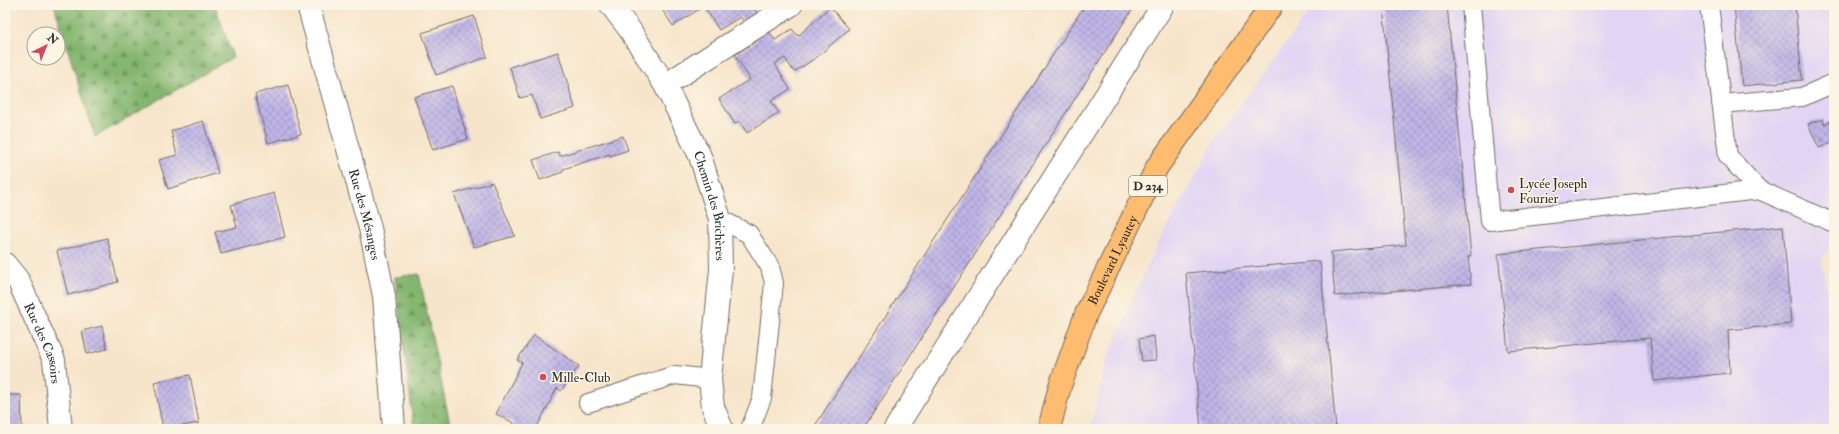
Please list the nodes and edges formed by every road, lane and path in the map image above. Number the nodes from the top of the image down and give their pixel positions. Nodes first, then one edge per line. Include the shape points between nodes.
1 (308, 5) edge
2 (611, 5) edge
3 (791, 5) edge
4 (1163, 5) edge
5 (1272, 5) edge
6 (1472, 5) edge
7 (1709, 5) edge
8 (1834, 83) edge
9 (665, 86) junction
10 (1721, 104) junction
11 (1759, 190) junction
12 (720, 219) junction
13 (1834, 223) edge
14 (5, 264) edge
15 (710, 379) junction
16 (588, 403) dead end
17 (61, 429) edge
18 (394, 429) edge
19 (722, 429) edge
20 (750, 429) edge
21 (895, 429) edge
22 (1049, 429) edge

1 - 18 street, Rue des Mésanges via 370,228 384,296
2 - 9 street, Chemin des Brichères
3 - 9 street
4 - 21 street
5 - 22 main road, Boulevard Lyautey / D 234 via 1158,167 1086,314 1060,386
6 - 11 lane via 1490,221
7 - 10 lane
8 - 10 lane via 1802,97
9 - 12 street, Chemin des Brichères via 700,156
10 - 11 lane via 1728,156
11 - 13 lane
12 - 15 street, Chemin des Brichères via 720,269
12 - 20 lane via 749,234 770,267 774,283 762,398
14 - 17 street, Rue des Cassoirs via 18,280 54,360
15 - 16 lane via 675,375
15 - 19 street, Chemin des Brichères via 713,407

